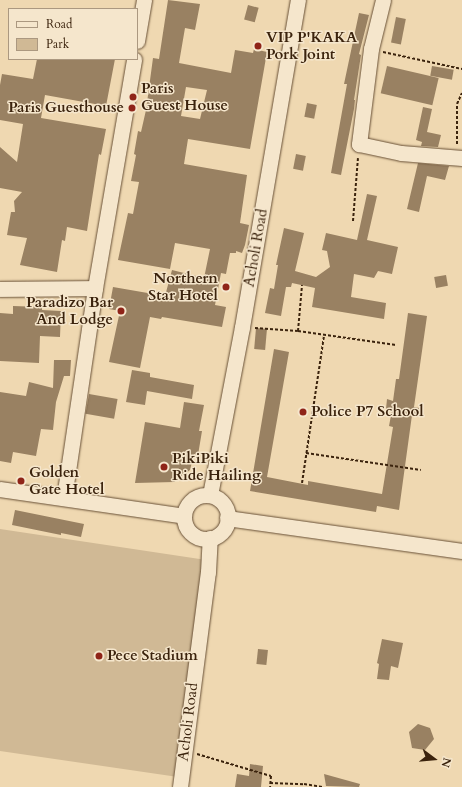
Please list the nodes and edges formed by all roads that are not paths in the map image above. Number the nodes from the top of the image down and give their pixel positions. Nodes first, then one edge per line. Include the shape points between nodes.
1 (144, 0) edge
2 (298, 0) edge
3 (383, 0) edge
4 (138, 35) edge
5 (134, 60) edge
6 (459, 158) edge
7 (95, 288) junction
8 (0, 289) edge
9 (0, 489) edge
10 (210, 496) junction
11 (64, 498) junction
12 (184, 516) junction
13 (227, 518) junction
14 (210, 538) junction
15 (462, 551) edge
16 (180, 787) edge

1 - 4 street
2 - 10 street, Acholi Road
3 - 6 street via 371,50 359,144 401,153
5 - 7 street
7 - 8 street
7 - 11 street
9 - 11 street
10 - 12 street via 204,495 192,500
10 - 13 street via 223,503
11 - 12 street
12 - 14 street via 187,527 194,535
13 - 14 street via 220,533
13 - 15 street
14 - 16 street, Acholi Road via 208,572

